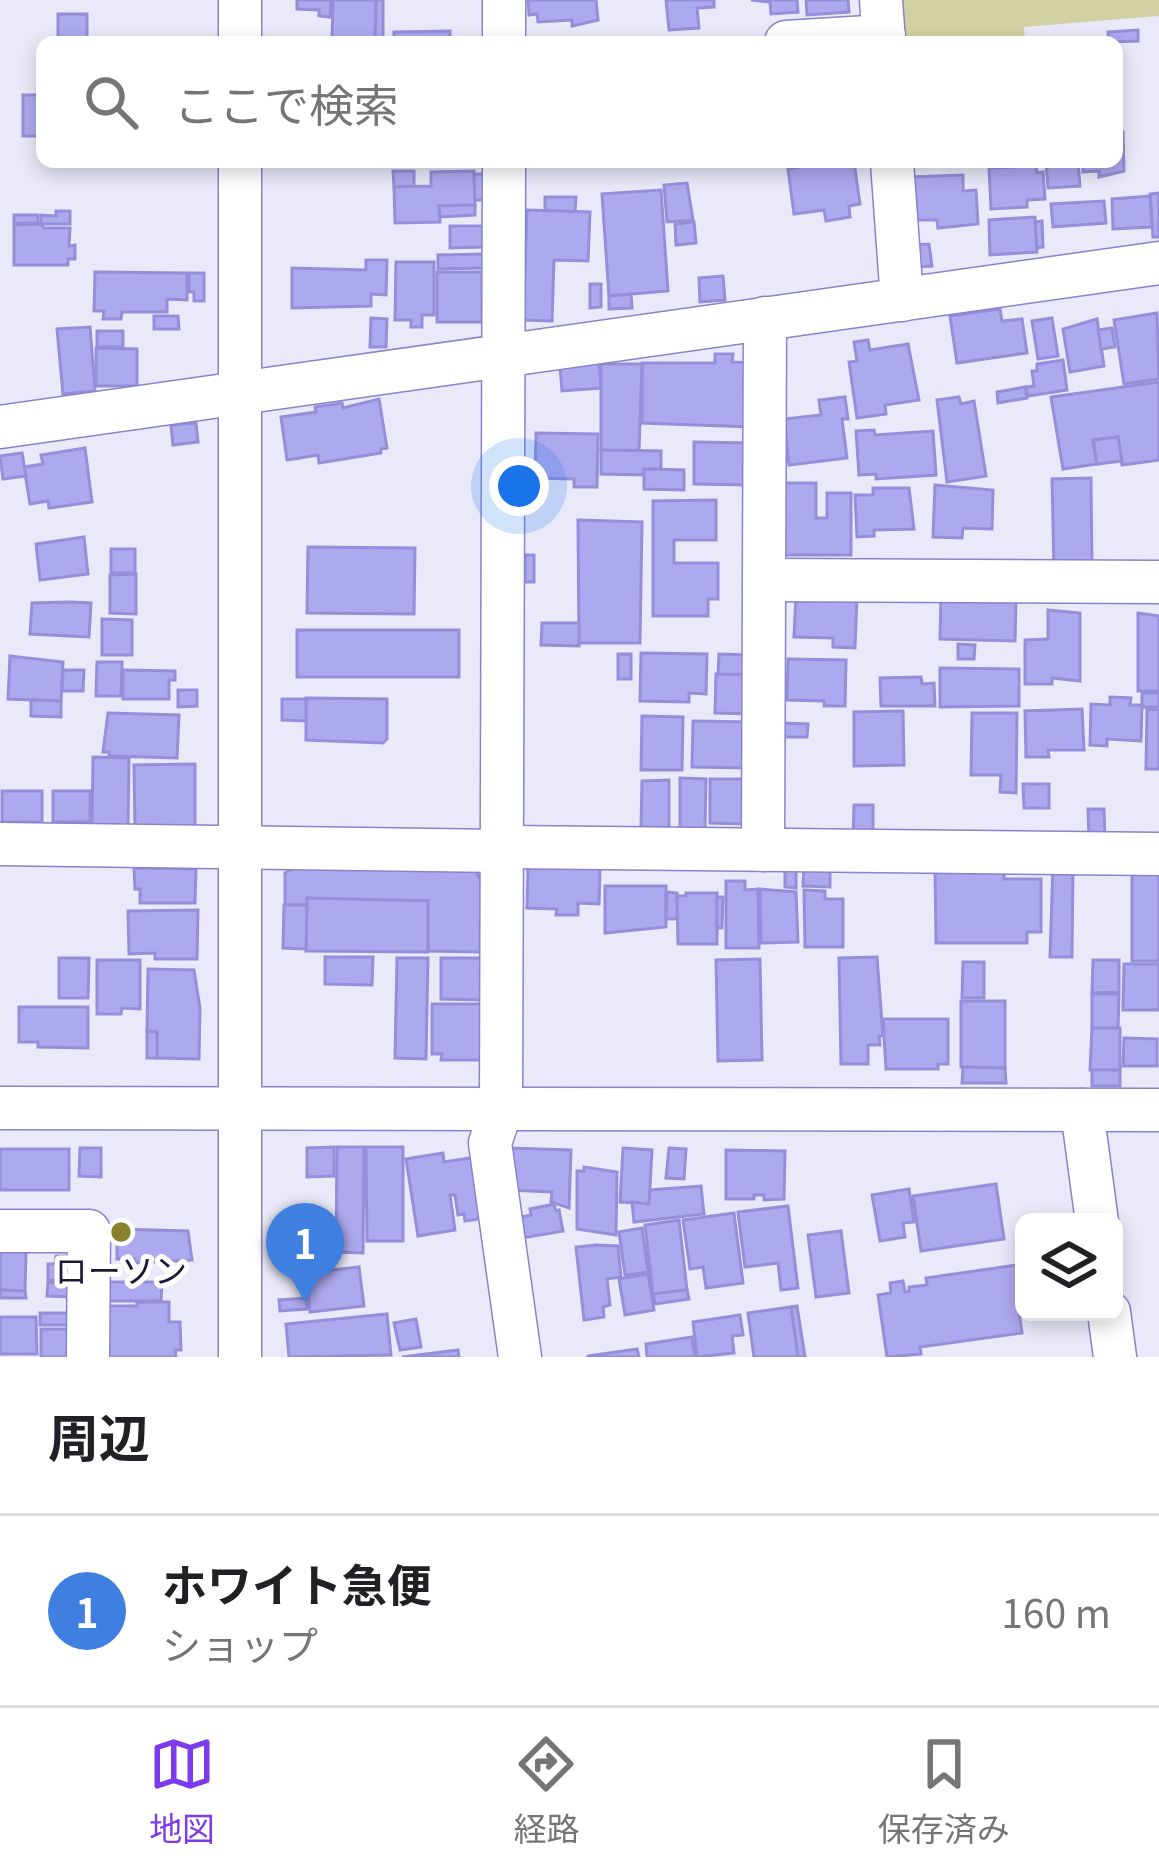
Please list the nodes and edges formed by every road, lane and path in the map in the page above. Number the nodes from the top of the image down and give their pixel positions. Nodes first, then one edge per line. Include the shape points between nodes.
1 (240, 0) edge
2 (504, 0) edge
3 (883, 26) edge
4 (240, 36) edge
5 (504, 36) edge
6 (822, 36) edge
7 (240, 168) edge
8 (504, 168) edge
9 (892, 168) edge
10 (1159, 263) edge
11 (902, 300) junction
12 (765, 318) junction
13 (502, 358) junction
14 (240, 393) junction
15 (0, 427) edge
16 (765, 580) junction
17 (1159, 582) edge
18 (0, 844) edge
19 (240, 846) junction
20 (501, 849) junction
21 (763, 850) junction
22 (1159, 854) edge
23 (242, 1107) junction
24 (0, 1108) edge
25 (501, 1110) junction
26 (1082, 1110) junction
27 (1159, 1110) edge
28 (1096, 1213) edge
29 (0, 1231) edge
30 (1110, 1321) edge
31 (88, 1357) edge
32 (240, 1357) edge
33 (520, 1357) edge
34 (1115, 1357) edge

1 - 4 street
2 - 5 street
3 - 6 street
7 - 14 street
8 - 13 street
9 - 11 street
10 - 11 street
11 - 12 street
12 - 13 street
12 - 16 street
13 - 14 street
13 - 20 street
14 - 15 street
14 - 19 street
16 - 17 street
16 - 21 street
18 - 19 street
19 - 20 street
19 - 23 street
20 - 21 street
20 - 25 street
21 - 22 street
23 - 24 street
23 - 25 street
23 - 32 street
25 - 26 street
25 - 33 street via 490,1143
26 - 27 street
26 - 28 street
29 - 31 street via 89,1231
30 - 34 street

